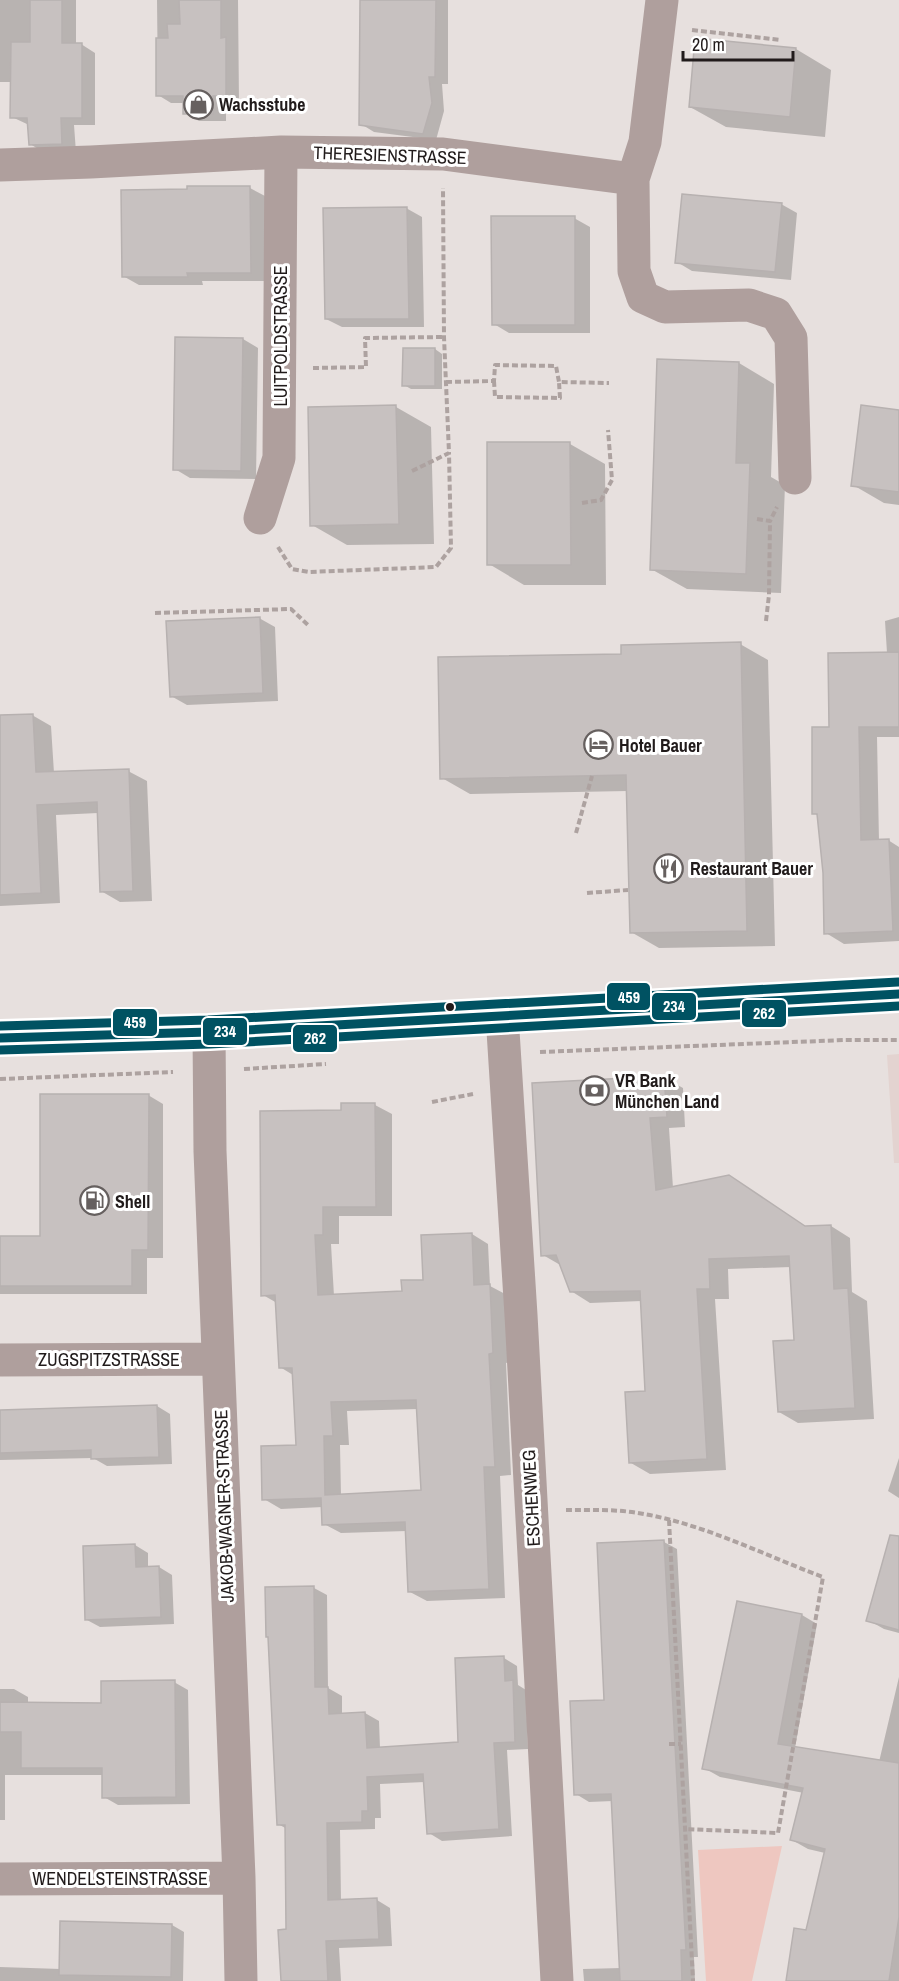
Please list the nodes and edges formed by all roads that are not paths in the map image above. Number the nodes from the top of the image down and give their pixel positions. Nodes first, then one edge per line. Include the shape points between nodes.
1 (662, 0) edge
2 (281, 152) junction
3 (0, 165) edge
4 (633, 179) junction
5 (795, 478) dead end
6 (260, 518) road end
7 (899, 994) edge
8 (502, 1016) junction
9 (208, 1032) junction
10 (0, 1038) edge
11 (218, 1359) junction
12 (0, 1360) edge
13 (239, 1878) junction
14 (0, 1879) edge
15 (241, 1981) edge
16 (556, 1981) edge

1 - 4 street via 645,142
2 - 3 street, THERESIENSTRASSE
2 - 4 street, THERESIENSTRASSE via 443,154
2 - 6 street, LUITPOLDSTRASSE via 279,458
4 - 5 street via 634,271 643,297 665,307 749,304 776,314 791,338
7 - 8 street
8 - 9 street
8 - 16 street, ESCHENWEG
9 - 10 street
9 - 11 street, JAKOB-WAGNER-STRASSE
11 - 12 street, ZUGSPITZSTRASSE
11 - 13 street, JAKOB-WAGNER-STRASSE
13 - 14 street, WENDELSTEINSTRASSE
13 - 15 street, JAKOB-WAGNER-STRASSE

